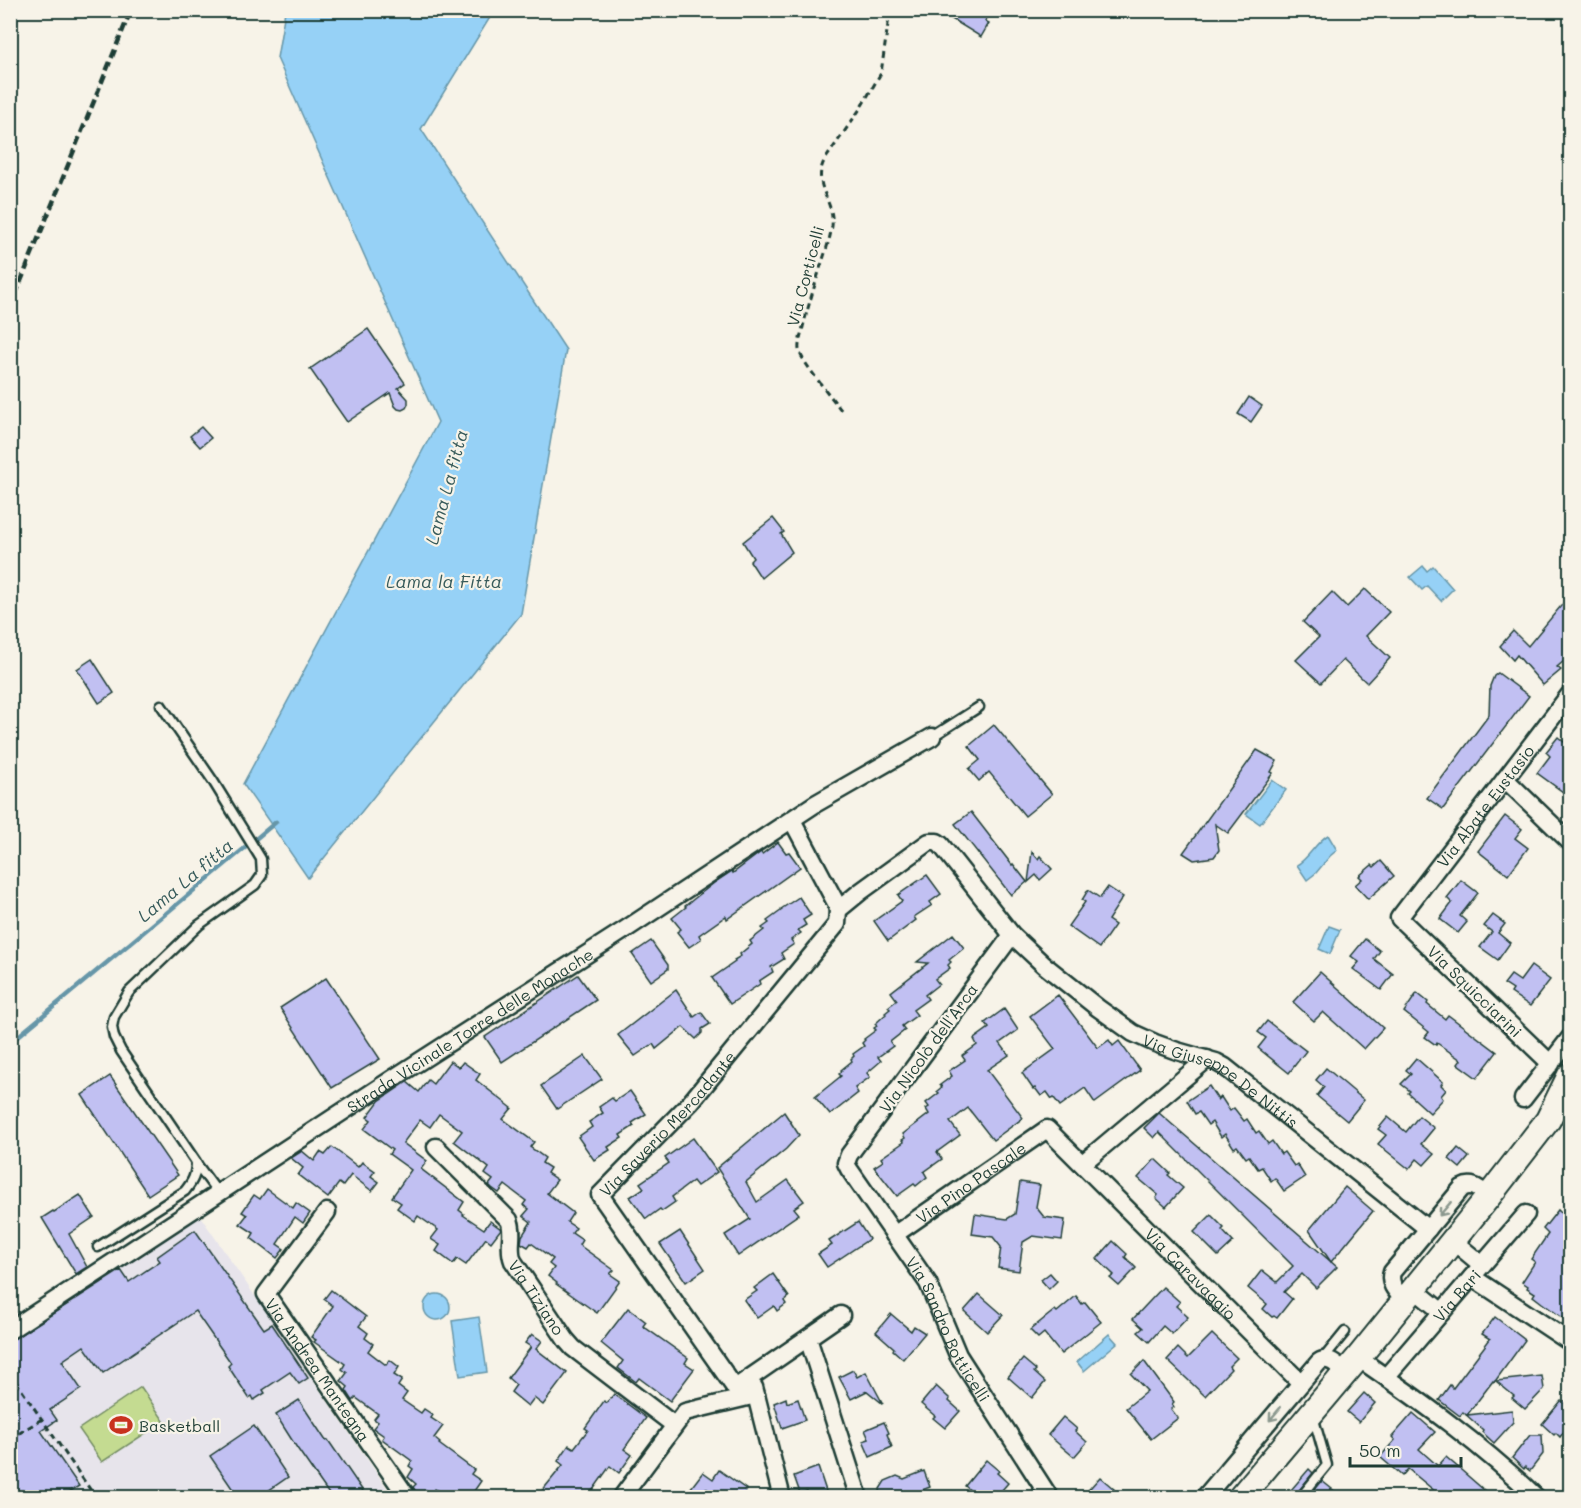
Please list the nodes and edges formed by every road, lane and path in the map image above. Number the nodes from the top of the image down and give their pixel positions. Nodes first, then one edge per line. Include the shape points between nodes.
1 (890, 10) edge
2 (841, 410) dead end
3 (1570, 694) edge
4 (161, 705) dead end
5 (979, 707) dead end
6 (932, 737) joint
7 (1505, 779) junction
8 (792, 820) junction
9 (1570, 842) edge
10 (838, 910) junction
11 (1399, 918) joint
12 (1012, 935) junction
13 (1570, 1039) edge
14 (1207, 1059) junction
15 (1561, 1070) edge
16 (1523, 1099) dead end
17 (1570, 1101) edge
18 (1548, 1120) junction
19 (1047, 1129) joint
20 (436, 1147) dead end
21 (196, 1162) junction
22 (846, 1163) joint
23 (1083, 1163) junction
24 (218, 1193) junction
25 (1489, 1196) junction
26 (327, 1212) dead end
27 (1526, 1214) dead end
28 (1428, 1229) junction
29 (894, 1235) junction
30 (1453, 1241) junction
31 (98, 1247) dead end
32 (1477, 1271) junction
33 (1409, 1295) junction
34 (1442, 1312) junction
35 (841, 1315) dead end
36 (10, 1330) edge
37 (1345, 1332) dead end
38 (808, 1338) junction
39 (1570, 1342) edge
40 (1323, 1359) junction
41 (1352, 1365) junction
42 (10, 1373) edge
43 (1386, 1377) junction
44 (1301, 1383) junction
45 (744, 1394) junction
46 (1312, 1412) junction
47 (42, 1419) junction
48 (674, 1425) junction
49 (10, 1439) edge
50 (96, 1497) edge
51 (408, 1497) edge
52 (621, 1497) edge
53 (783, 1497) edge
54 (859, 1497) edge
55 (1050, 1497) edge
56 (1203, 1497) edge
57 (1239, 1497) edge
58 (1300, 1497) edge
59 (1537, 1497) edge

1 - 2 path, Via Corticelli via 880,73 820,169 832,224 799,352
3 - 7 street, Via Abate Eustasio
4 - 21 lane via 261,859 262,875 255,885 199,925 149,971 129,992 114,1017 114,1037
5 - 6 lane
6 - 8 street, Strada Vicinale Torre delle Monache
7 - 9 street
7 - 11 street, Via Abate Eustasio
8 - 10 street
8 - 24 street, Strada Vicinale Torre delle Monache
10 - 12 street via 933,842 941,845
10 - 45 street, Via Saverio Mercadante via 834,930 697,1095 600,1195
11 - 15 street, Via Squicciarini
12 - 14 street, Via Giuseppe De Nittis via 1044,965 1133,1033
12 - 22 street, Via Nicolò dell'Arca
13 - 15 street
14 - 23 street
14 - 28 street, Via Giuseppe De Nittis via 1236,1074
15 - 16 street
15 - 18 main road
17 - 18 main road
18 - 25 main road
19 - 23 street, Via Caravaggio
19 - 29 street, Via Pino Pascale
20 - 48 street, Via Tiziano via 509,1220 513,1261 566,1340
21 - 24 lane
21 - 31 lane via 196,1174 185,1191
22 - 29 street, Via Sandro Botticelli
23 - 44 street, Via Caravaggio
24 - 36 street, Strada Vicinale Torre delle Monache
25 -> 28 street via 1473,1185 1462,1188
25 - 30 main road
26 - 51 street, Via Andrea Mantegna via 266,1294
27 - 32 street, Via Bari
28 - 33 street via 1390,1278 1391,1284
29 - 55 street, Via Sandro Botticelli via 928,1283 958,1356
30 - 32 street
30 - 33 main road
32 - 34 street, Via Bari
32 - 39 street
33 - 34 street
33 - 41 main road
34 - 43 street, Via Bari
35 - 38 street
37 - 40 lane
38 - 45 street via 751,1377
38 - 54 street
40 - 41 street
40 - 44 street
41 - 43 street
41 - 46 main road
42 - 47 path
43 - 59 street via 1468,1437
44 -> 56 street
45 - 48 street via 685,1412
45 - 53 street
46 - 57 main road
46 - 58 lane via 1327,1465
47 - 49 path
47 - 50 path
48 - 52 street

